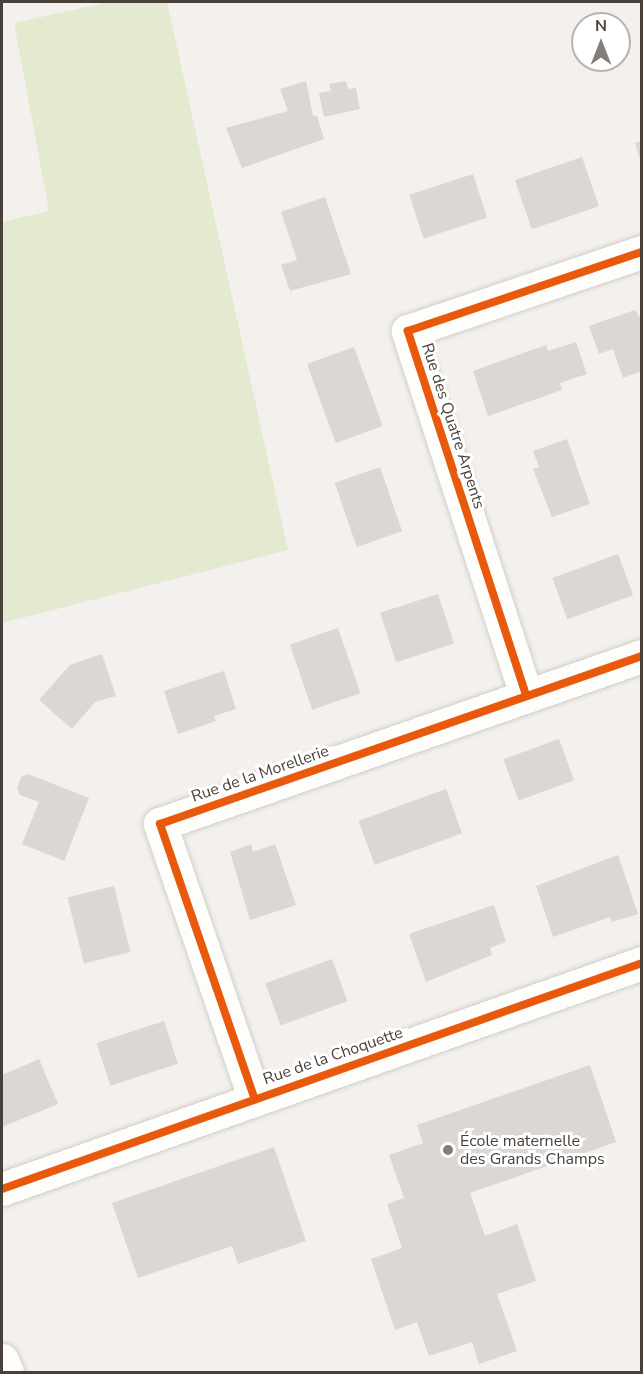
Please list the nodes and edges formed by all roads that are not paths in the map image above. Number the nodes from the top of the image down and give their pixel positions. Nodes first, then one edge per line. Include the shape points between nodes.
1 (642, 252) edge
2 (642, 656) edge
3 (526, 695) junction
4 (642, 963) edge
5 (254, 1097) junction
6 (2, 1189) edge
7 (2, 1360) edge
8 (7, 1372) edge

1 - 3 street, Rue des Quatre Arpents via 408,331
2 - 3 street, Rue de la Morellerie
3 - 5 street, Rue de la Morellerie via 160,824
4 - 5 street, Rue de la Choquette
5 - 6 street, Rue de la Choquette
7 - 8 street

